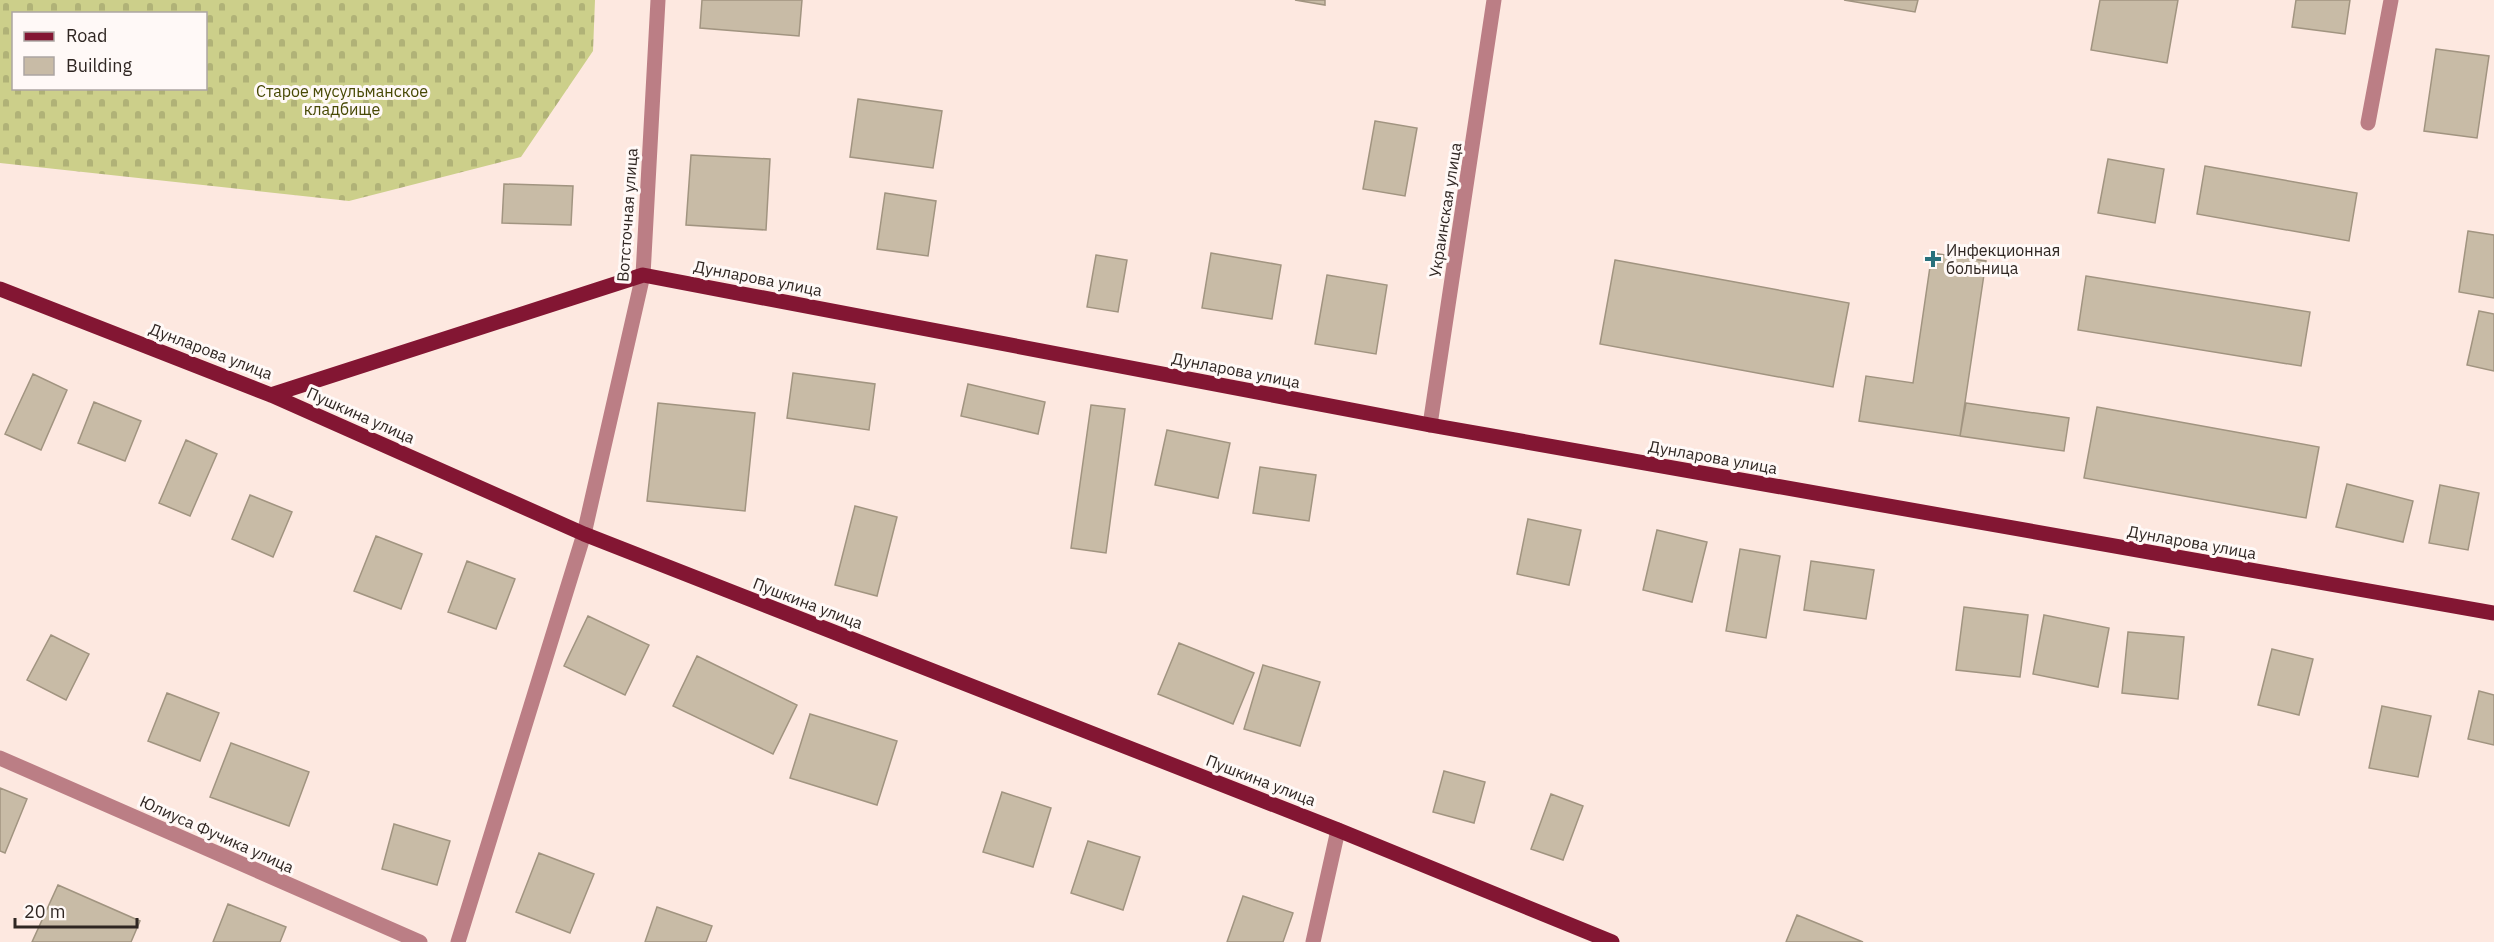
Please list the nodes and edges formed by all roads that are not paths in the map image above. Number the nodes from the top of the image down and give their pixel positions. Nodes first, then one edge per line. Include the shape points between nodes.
1 (658, 0) edge
2 (1494, 0) edge
3 (2391, 0) edge
4 (2368, 123) dead end
5 (643, 275) junction
6 (0, 289) edge
7 (271, 395) junction
8 (1430, 425) junction
9 (584, 534) junction
10 (2494, 614) edge
11 (0, 759) edge
12 (1338, 830) junction
13 (420, 942) edge
14 (458, 942) edge
15 (1313, 942) edge
16 (1612, 942) edge

1 - 5 street, Вотсточная улица
2 - 8 street, Украинская улица
3 - 4 street
5 - 7 main road, Дунларова улица
5 - 8 main road, Дунларова улица
5 - 9 street, Вотсточная улица
6 - 7 main road, Дунларова улица
7 - 9 main road, Пушкина улица
8 - 10 main road, Дунларова улица
9 - 12 main road, Пушкина улица
9 - 14 street
11 - 13 street, Юлиуса Фучика улица
12 - 15 street
12 - 16 main road, Пушкина улица

